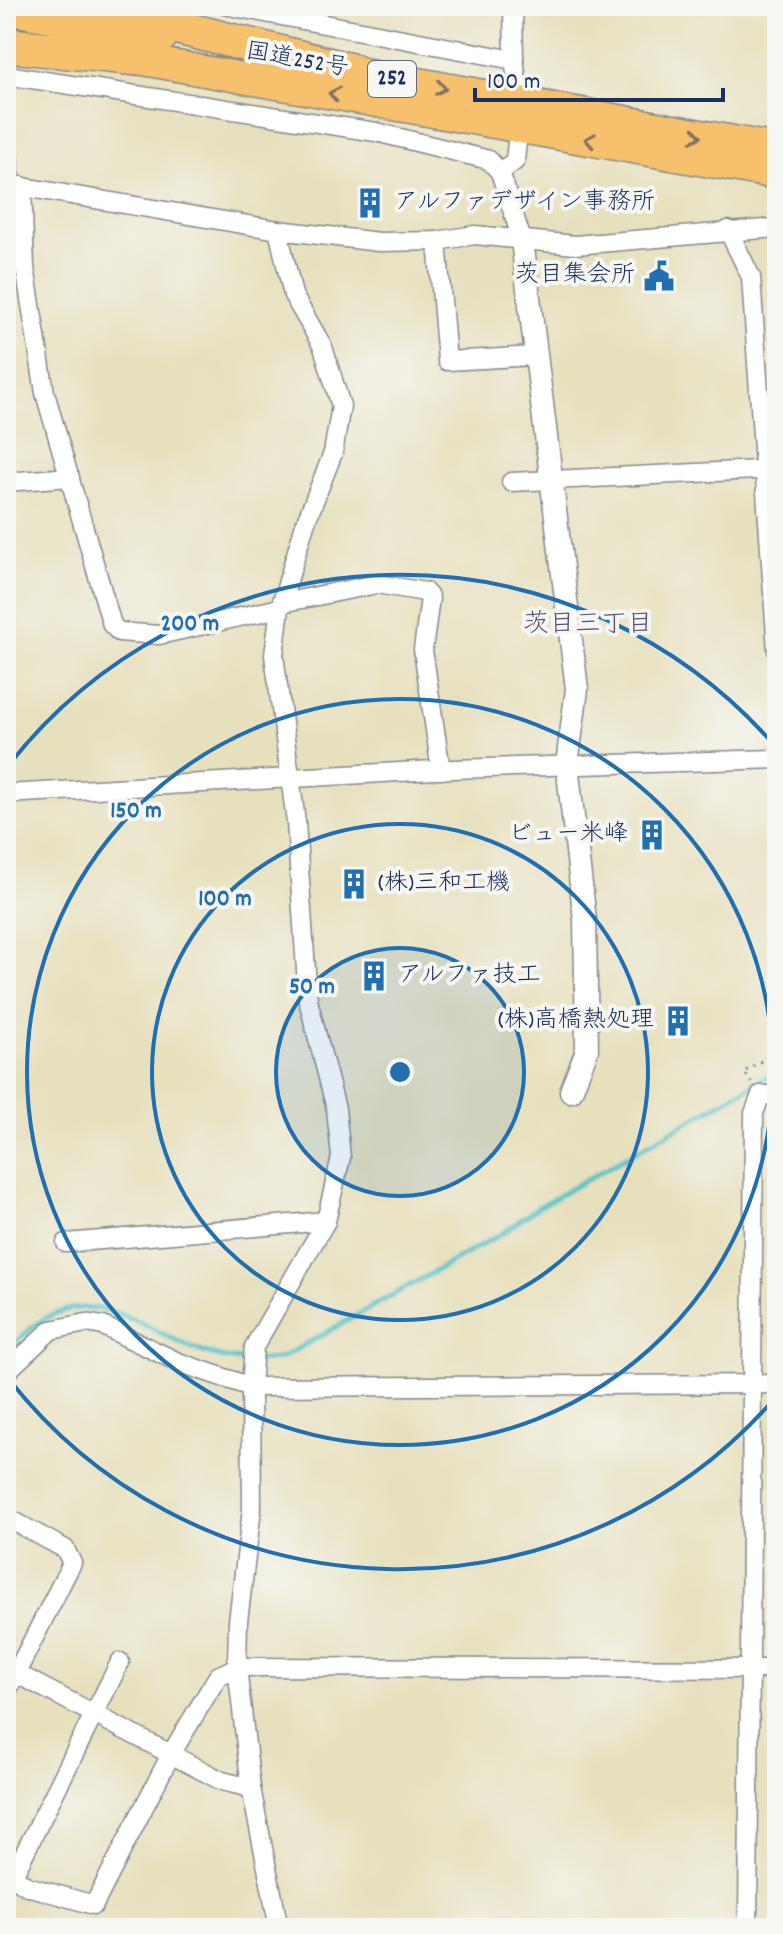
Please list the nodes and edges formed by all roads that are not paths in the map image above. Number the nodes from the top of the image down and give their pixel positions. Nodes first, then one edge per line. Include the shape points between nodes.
1 (103, 6) edge
2 (229, 6) edge
3 (513, 6) edge
4 (6, 9) edge
5 (257, 9) edge
6 (6, 35) edge
7 (6, 45) edge
8 (133, 58) junction
9 (514, 60) junction
10 (353, 71) junction
11 (6, 75) edge
12 (520, 116) junction
13 (6, 136) edge
14 (777, 149) edge
15 (500, 172) junction
16 (777, 174) edge
17 (13, 184) edge
18 (777, 228) edge
19 (278, 230) junction
20 (728, 230) junction
21 (522, 240) junction
22 (437, 241) junction
23 (535, 356) junction
24 (771, 469) edge
25 (70, 477) junction
26 (6, 482) edge
27 (511, 482) dead end
28 (554, 482) junction
29 (281, 605) junction
30 (777, 650) edge
31 (777, 759) edge
32 (567, 764) junction
33 (441, 770) junction
34 (289, 780) junction
35 (6, 794) edge
36 (571, 1091) dead end
37 (769, 1095) edge
38 (326, 1221) junction
39 (66, 1243) dead end
40 (6, 1372) edge
41 (751, 1384) junction
42 (777, 1384) edge
43 (251, 1387) junction
44 (6, 1517) edge
45 (120, 1662) dead end
46 (237, 1667) junction
47 (749, 1668) junction
48 (777, 1669) edge
49 (11, 1671) edge
50 (6, 1693) edge
51 (94, 1712) junction
52 (171, 1754) junction
53 (251, 1788) junction
54 (9, 1874) edge
55 (279, 1928) edge
56 (748, 1928) edge

1 - 10 highway
2 - 5 street
3 - 9 street
4 - 10 highway, 国道252号 / 252
5 - 9 street
6 - 8 highway, 国道252号 / 252
7 - 8 highway
12 -> 8 highway, 国道252号 / 252
9 - 12 street
10 -> 12 highway, 国道252号 / 252
11 - 15 street via 376,132 489,160
12 -> 14 highway, 国道252号 / 252
12 - 15 street via 515,161
16 -> 12 highway, 国道252号 / 252
13 - 17 street
15 - 21 street
17 - 19 street
17 - 25 street via 45,393
18 - 20 street
19 - 22 street via 379,242
19 - 29 street via 293,295 323,347 341,406 333,453
20 - 21 street via 622,243
20 - 24 street via 751,277
21 - 22 street via 475,235
21 - 23 street
22 - 23 street via 447,361
23 - 28 street
24 - 28 street
24 - 30 street
25 - 26 street
25 - 29 street via 112,625 119,632 159,635
27 - 28 street
28 - 32 street via 577,689
29 - 33 street via 377,584 425,592 430,598 423,650
29 - 34 street via 274,655
31 - 32 street
32 - 33 street
32 - 36 street via 585,920 587,994 587,1050
33 - 34 street
34 - 35 street
34 - 38 street via 308,1000 336,1109 341,1157
37 - 41 street via 754,1113
38 - 39 street
38 - 43 street via 254,1347
40 - 43 street via 51,1330 86,1323
41 - 42 street
41 - 43 street
41 - 47 street
43 - 46 street via 252,1509
44 - 49 street via 65,1549 72,1563
45 - 51 street
46 - 47 street
46 - 52 street via 218,1676
46 - 53 street
47 - 48 street
47 - 56 street
49 - 50 street
49 - 51 street
51 - 52 street
51 - 54 street
52 - 53 street via 222,1781
52 - 54 street via 94,1905 27,1886
53 - 55 street

